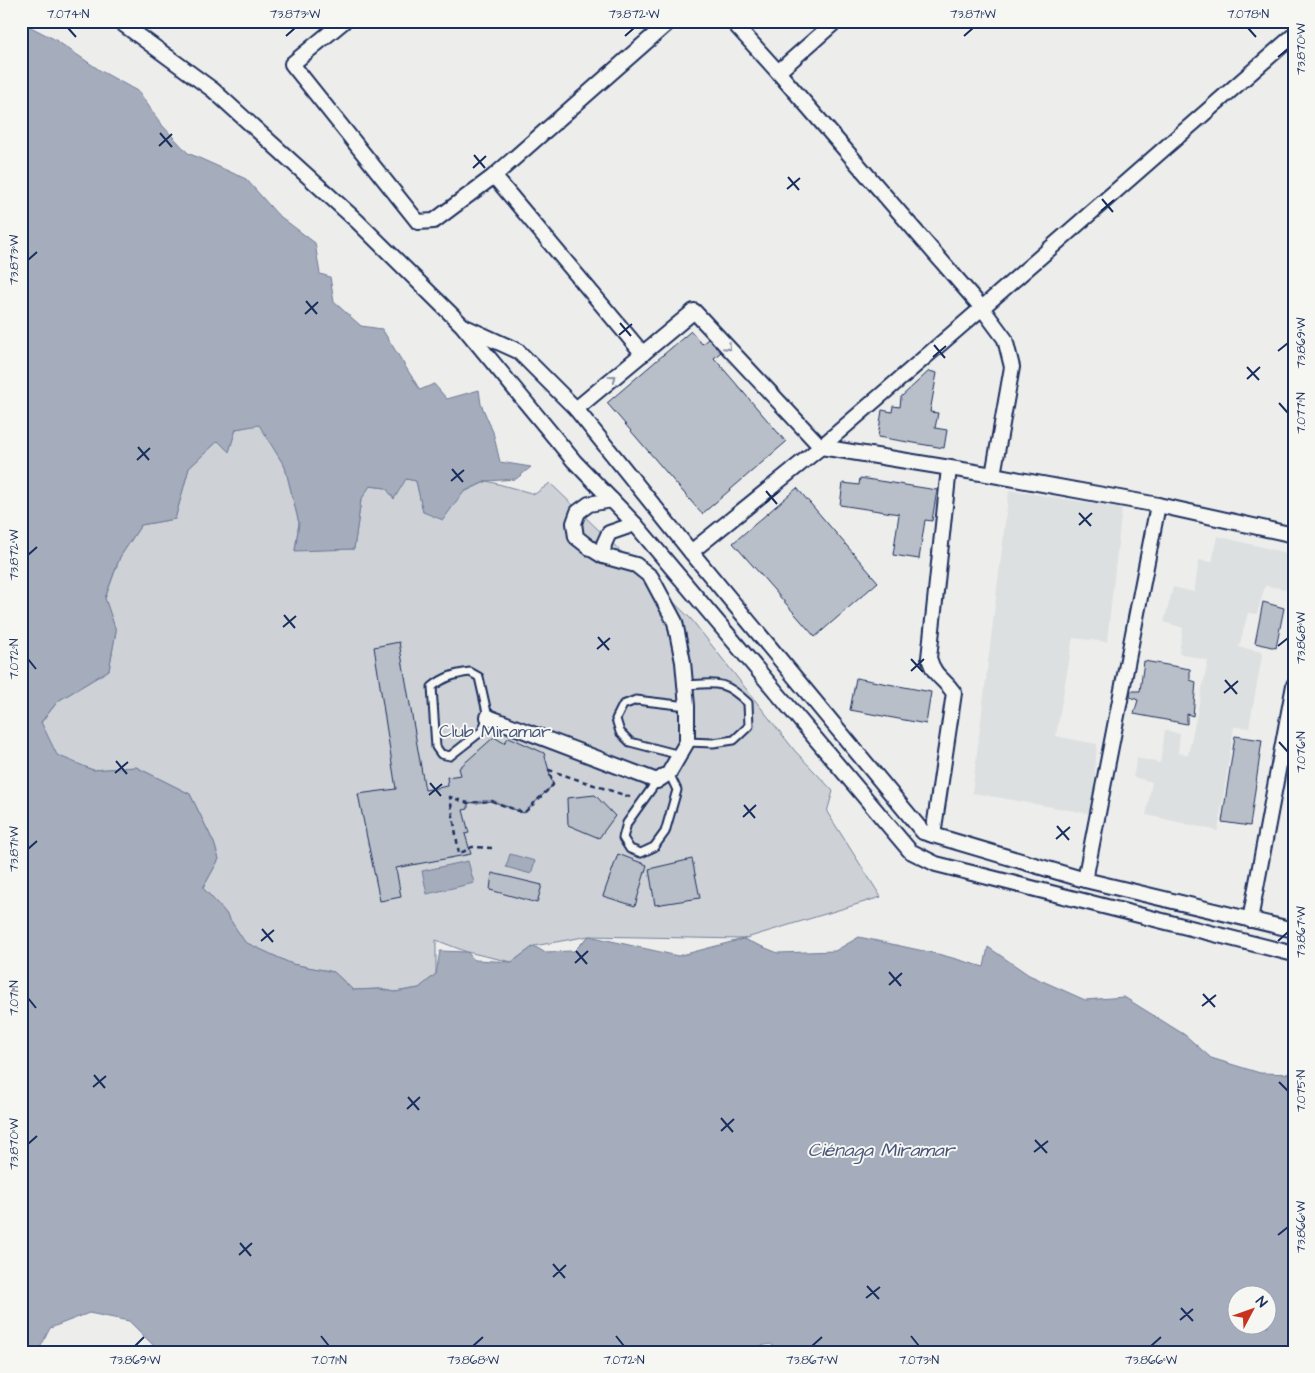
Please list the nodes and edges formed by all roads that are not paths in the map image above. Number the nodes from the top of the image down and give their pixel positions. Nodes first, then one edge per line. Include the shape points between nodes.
1 (118, 21) edge
2 (344, 21) edge
3 (670, 21) edge
4 (732, 21) edge
5 (836, 21) edge
6 (1294, 35) edge
7 (778, 72) junction
8 (494, 176) junction
9 (982, 308) junction
10 (462, 325) junction
11 (643, 354) junction
12 (576, 409) junction
13 (821, 447) junction
14 (949, 468) junction
15 (993, 475) junction
16 (612, 500) junction
17 (1158, 505) junction
18 (635, 524) junction
19 (1294, 535) edge
20 (691, 552) junction
21 (603, 556) junction
22 (686, 685) junction
23 (1294, 685) edge
24 (687, 706) junction
25 (488, 717) junction
26 (687, 742) junction
27 (680, 755) junction
28 (669, 773) junction
29 (657, 781) junction
30 (933, 835) junction
31 (1085, 880) junction
32 (1250, 920) junction
33 (1294, 930) edge
34 (1294, 954) edge

1 - 10 street via 213,90 357,221
2 - 8 street via 292,64 418,222 434,221
3 - 8 street
4 - 7 street
5 - 7 street
6 - 9 street
7 - 9 street
8 - 11 street
9 - 13 street
9 - 15 street via 1005,339 1012,367
10 - 12 street via 518,351
10 - 16 street via 574,461
12 -> 11 street
11 -> 13 street via 694,311
12 - 20 street
13 - 14 street
13 - 20 street
14 - 15 street
14 - 30 street via 929,658 933,671 954,693
15 - 17 street
16 - 18 street
16 - 21 street via 589,504 578,512 574,523 576,537
17 - 19 street
17 - 31 street
18 - 21 street via 609,533
18 - 34 street via 910,851 936,864
20 - 30 street via 923,832
21 - 22 street via 636,565 652,577 675,622
22 - 24 street
22 - 26 lane via 718,683 734,690 748,703 749,726 734,740
23 - 32 street
24 - 26 street
24 - 27 lane via 636,700 623,705 616,719 620,732 630,742
25 - 25 lane via 482,731 450,756 441,754 436,747 432,687 453,674 470,672 478,677
25 - 29 street
26 - 27 street
27 - 28 street
28 - 29 street
28 - 29 lane via 677,790 665,832 654,847 641,853 630,849 623,838 627,824
30 - 31 street
31 - 32 street
32 - 33 street

